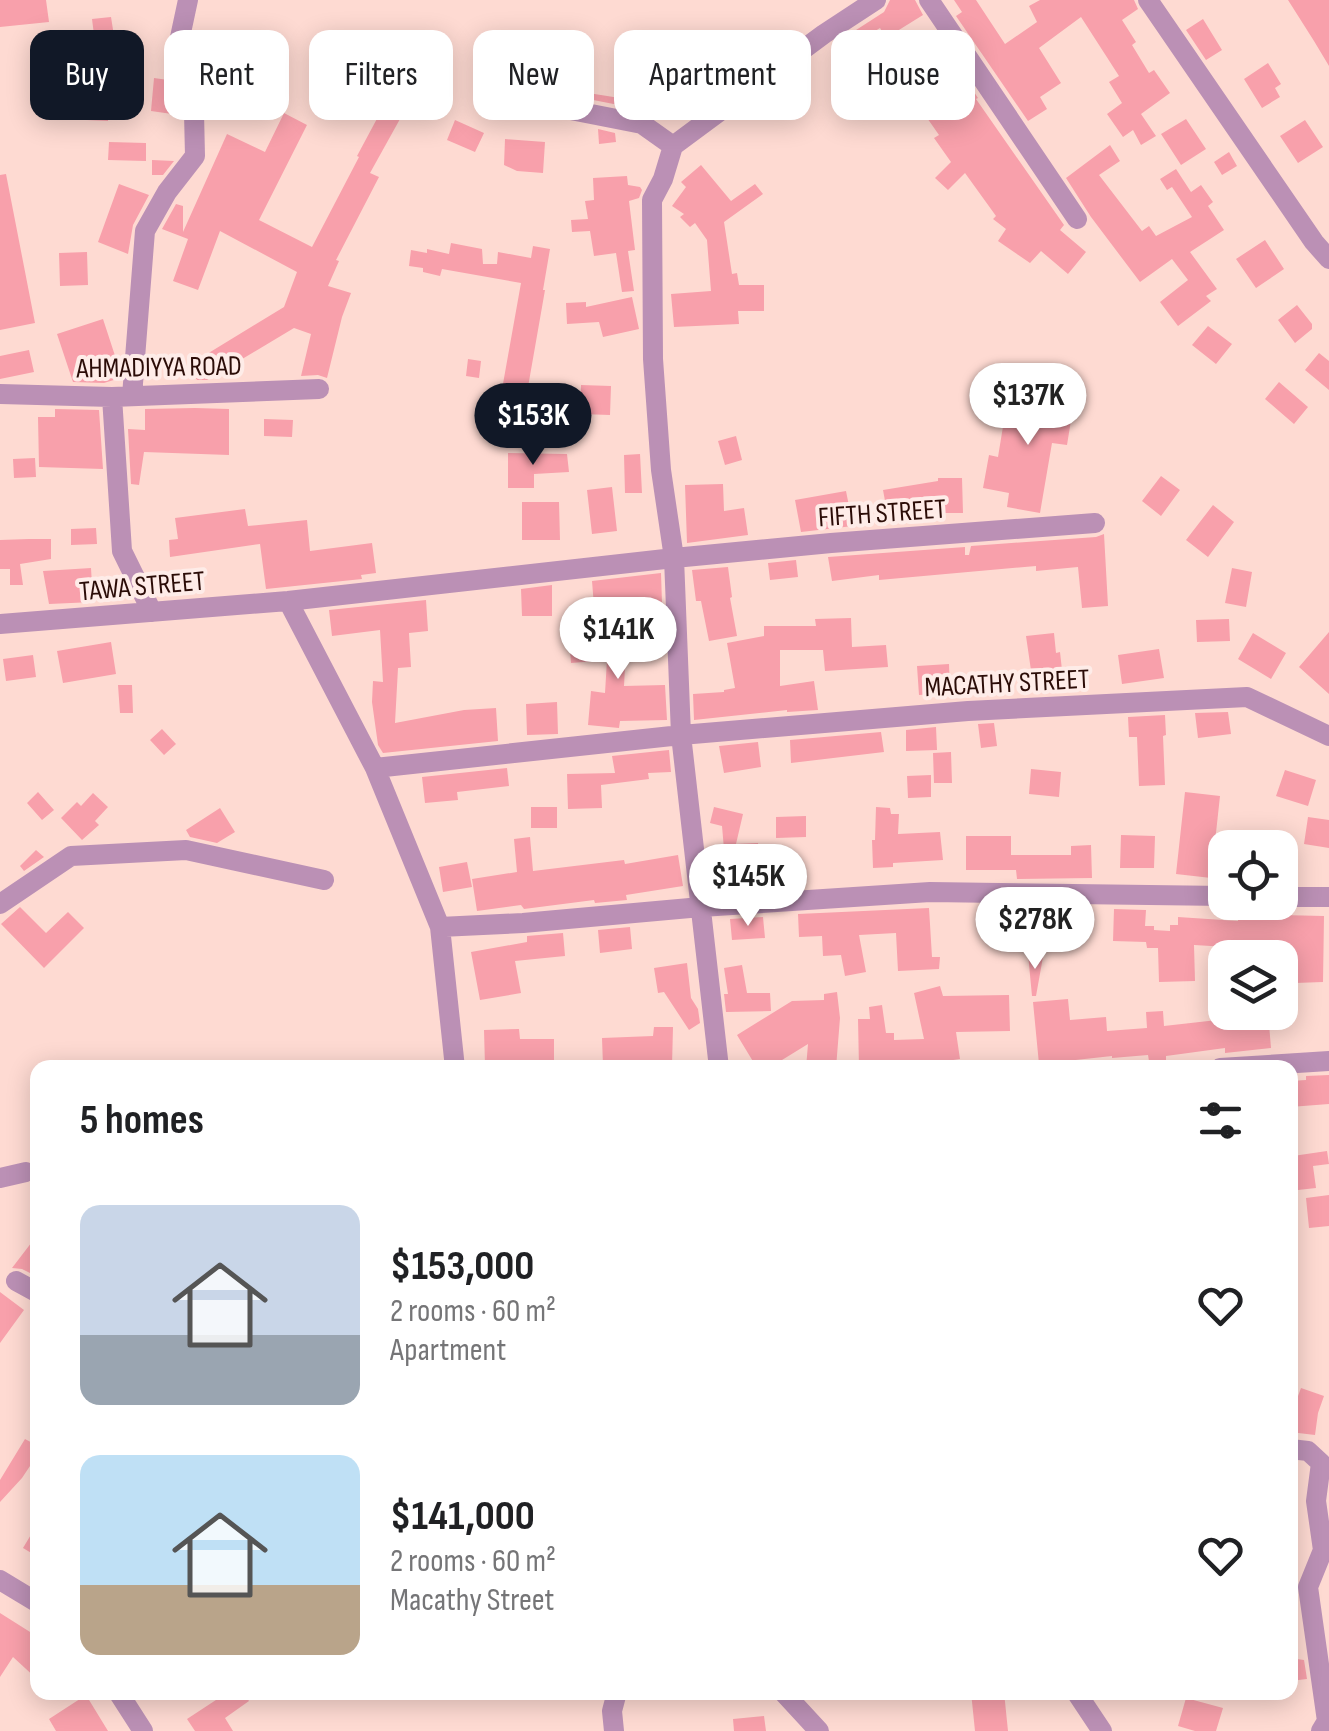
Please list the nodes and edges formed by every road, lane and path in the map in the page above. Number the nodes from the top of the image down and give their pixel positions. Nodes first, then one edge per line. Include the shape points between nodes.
1 (188, 0) edge
2 (876, 0) edge
3 (929, 0) edge
4 (1148, 0) edge
5 (594, 114) edge
6 (673, 146) junction
7 (1077, 219) dead end
8 (1329, 259) edge
9 (318, 389) dead end
10 (0, 394) edge
11 (122, 396) junction
12 (1095, 523) dead end
13 (674, 558) junction
14 (288, 601) junction
15 (152, 612) junction
16 (0, 624) edge
17 (681, 736) junction
18 (1329, 736) edge
19 (374, 768) junction
20 (324, 880) dead end
21 (1208, 896) edge
22 (1298, 897) edge
23 (1329, 898) edge
24 (0, 904) edge
25 (701, 907) junction
26 (440, 927) junction
27 (454, 1060) edge
28 (718, 1060) edge
29 (1329, 1062) edge
30 (1298, 1064) edge
31 (26, 1172) dead end
32 (0, 1178) edge
33 (16, 1281) dead end
34 (30, 1289) edge
35 (1298, 1450) edge
36 (1325, 1462) edge
37 (0, 1580) edge
38 (30, 1598) edge
39 (123, 1700) edge
40 (615, 1700) edge
41 (790, 1700) edge
42 (1081, 1700) edge
43 (143, 1731) edge
44 (614, 1731) edge
45 (819, 1731) edge
46 (1102, 1731) edge
47 (1321, 1731) edge

1 - 11 street via 178,42 193,69 196,156 146,231
2 - 6 street
3 - 7 street
4 - 8 street
5 - 6 street via 642,124
6 - 13 street via 652,200 654,359
9 - 11 street, AHMADIYYA ROAD
10 - 11 street, AHMADIYYA ROAD
11 - 15 street via 122,551
12 - 13 street, FIFTH STREET
13 - 14 street, FIFTH STREET
13 - 17 street
14 - 15 street, TAWA STREET
14 - 19 street
15 - 16 street, TAWA STREET
17 - 18 street, MACATHY STREET via 968,711 1248,697
17 - 19 street, MACATHY STREET
17 - 25 street
19 - 26 street
20 - 24 street via 186,850 71,856
21 - 25 street via 930,892
22 - 23 street
25 - 26 street
25 - 28 street
26 - 27 street
29 - 30 street
31 - 32 street
33 - 34 street
35 - 36 street
36 - 47 street via 1316,1501 1322,1550 1308,1587 1326,1721
37 - 38 street
39 - 43 street
40 - 44 street
41 - 45 street
42 - 46 street

